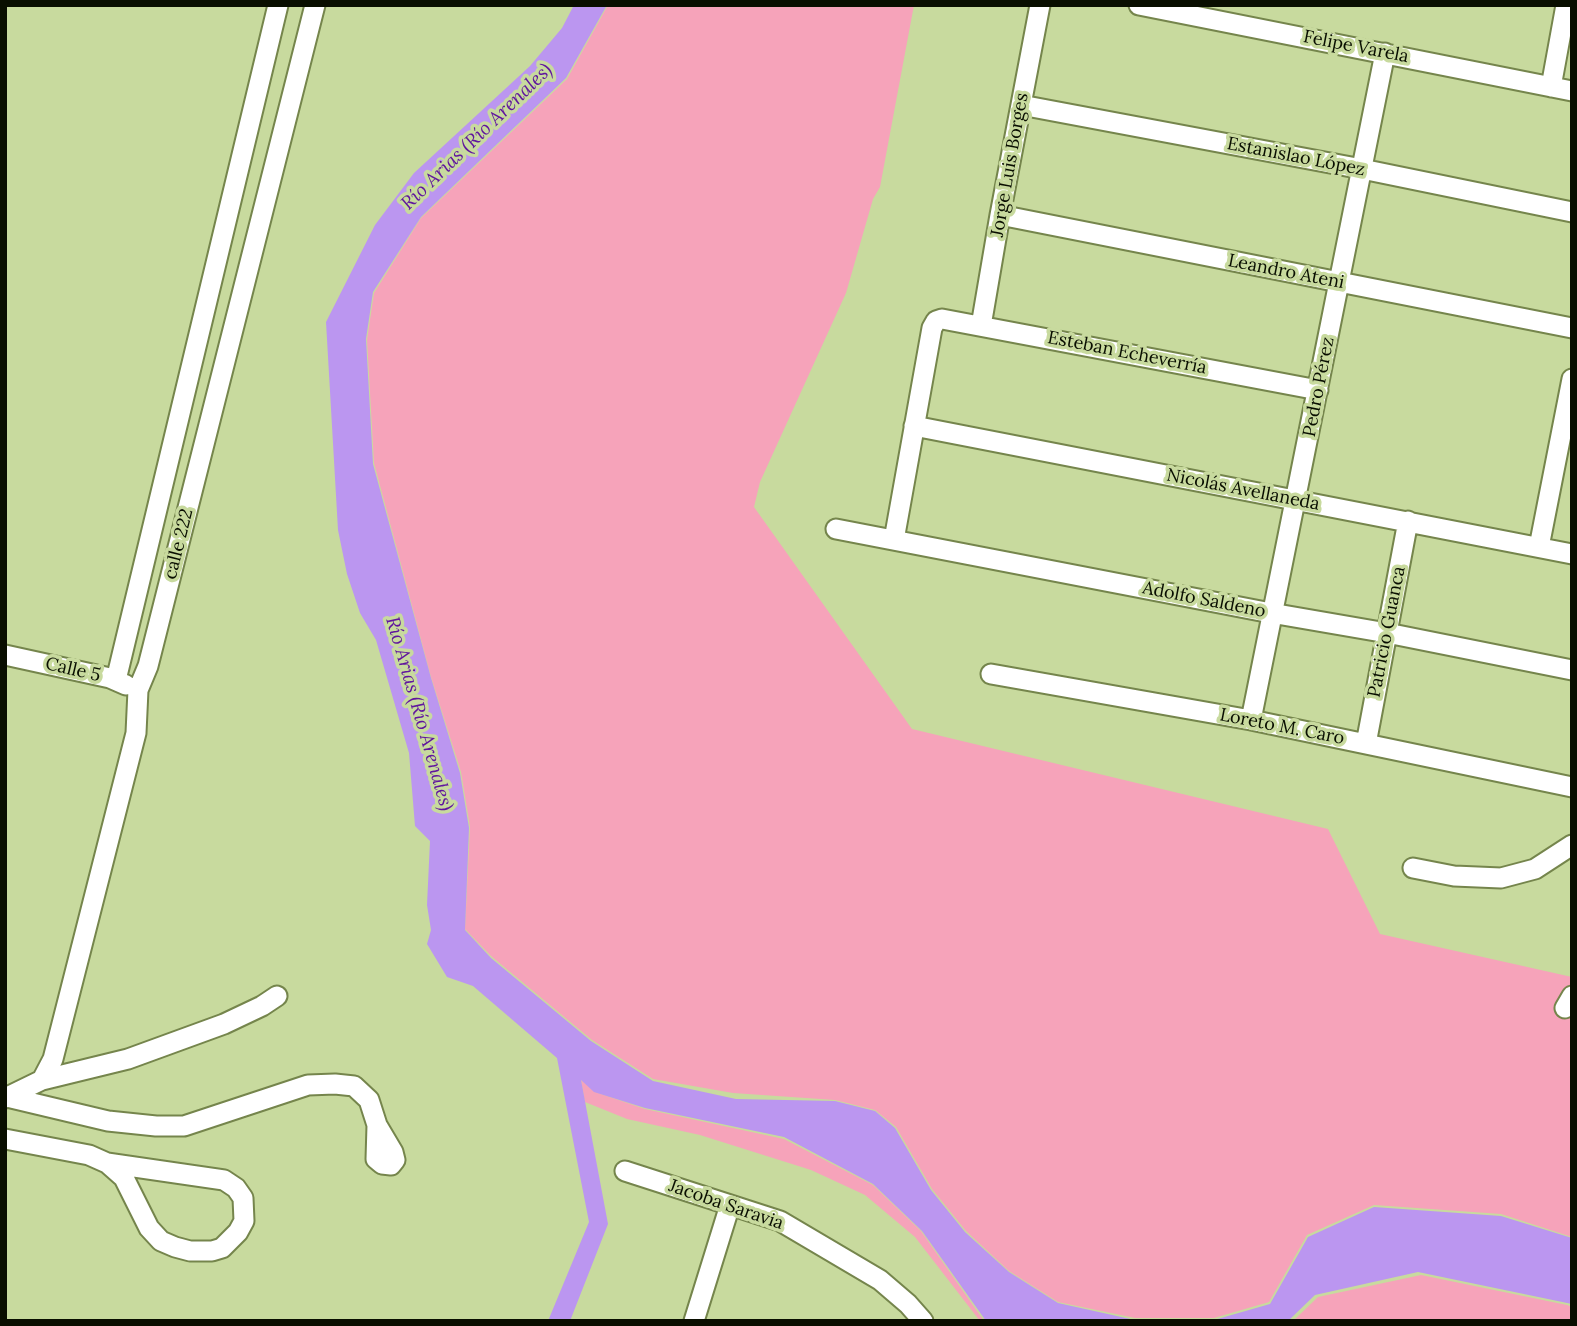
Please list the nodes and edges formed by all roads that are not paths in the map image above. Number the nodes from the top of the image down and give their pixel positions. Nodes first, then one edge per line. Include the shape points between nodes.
1 (278, 5) edge
2 (315, 5) edge
3 (1041, 5) edge
4 (1139, 5) edge
5 (1566, 5) edge
6 (1385, 53) junction
7 (1551, 87) junction
8 (1572, 91) edge
9 (1021, 105) junction
10 (1362, 170) junction
11 (1572, 212) edge
12 (1000, 215) junction
13 (1340, 283) junction
14 (981, 326) junction
15 (1572, 328) edge
16 (1572, 379) edge
17 (1318, 390) junction
18 (914, 426) junction
19 (1296, 501) junction
20 (1408, 521) junction
21 (836, 529) dead end
22 (894, 540) junction
23 (1539, 547) junction
24 (1572, 554) edge
25 (1272, 613) junction
26 (1387, 633) junction
27 (5, 654) edge
28 (1572, 670) edge
29 (991, 674) dead end
30 (116, 680) junction
31 (138, 690) junction
32 (1251, 720) junction
33 (1366, 744) junction
34 (1572, 787) edge
35 (1572, 845) edge
36 (1413, 868) dead end
37 (277, 996) dead end
38 (42, 1080) junction
39 (6, 1097) edge
40 (377, 1125) dead end
41 (5, 1139) edge
42 (107, 1163) junction
43 (625, 1171) dead end
44 (730, 1205) junction
45 (694, 1321) edge
46 (923, 1321) edge

1 - 30 street
2 - 31 street, calle 222 via 159,626
3 - 9 street, Jorge Luis Borges
4 - 6 street, Felipe Varela
5 - 7 street
6 - 7 street, Felipe Varela
6 - 10 street, Pedro Pérez
7 - 8 street, Felipe Varela
9 - 10 street, Estanislao López
9 - 12 street, Jorge Luis Borges
10 - 11 street, Estanislao López
10 - 13 street, Pedro Pérez
12 - 13 street, Leandro Ateni
12 - 14 street, Jorge Luis Borges
13 - 15 street, Leandro Ateni
13 - 17 street, Pedro Pérez
14 - 17 street, Esteban Echeverría
14 - 18 street, Esteban Echeverría via 936,321
16 - 23 street
17 - 19 street, Pedro Pérez
18 - 19 street, Nicolás Avellaneda
18 - 22 street
19 - 20 street, Nicolás Avellaneda
19 - 25 street, Pedro Pérez
20 - 23 street, Nicolás Avellaneda
20 - 26 street, Patricio Guanca
21 - 22 street, Adolfo Saldeno
22 - 25 street, Adolfo Saldeno
23 - 24 street, Nicolás Avellaneda
25 - 26 street, Adolfo Saldeno
25 - 32 street, Pedro Pérez
26 - 28 street, Adolfo Saldeno
26 - 33 street, Patricio Guanca
27 - 30 street, Calle 5
29 - 32 street, Loreto M. Caro
30 - 31 street, Calle 5
31 - 38 street, calle 222 via 136,733 53,1059
32 - 33 street, Loreto M. Caro
33 - 34 street, Loreto M. Caro
35 - 36 street via 1535,869 1501,878
37 - 38 street via 224,1024 128,1059
38 - 39 street
39 - 40 street via 108,1121 184,1126 308,1085 335,1084 354,1086 363,1093
41 - 42 street via 89,1155
42 - 42 street via 124,1178 149,1227 161,1241 175,1247 190,1251 222,1248 244,1221 243,1198 224,1180
43 - 44 street, Jacoba Saravia
44 - 45 street
44 - 46 street, Jacoba Saravia via 780,1221 827,1247 880,1280

